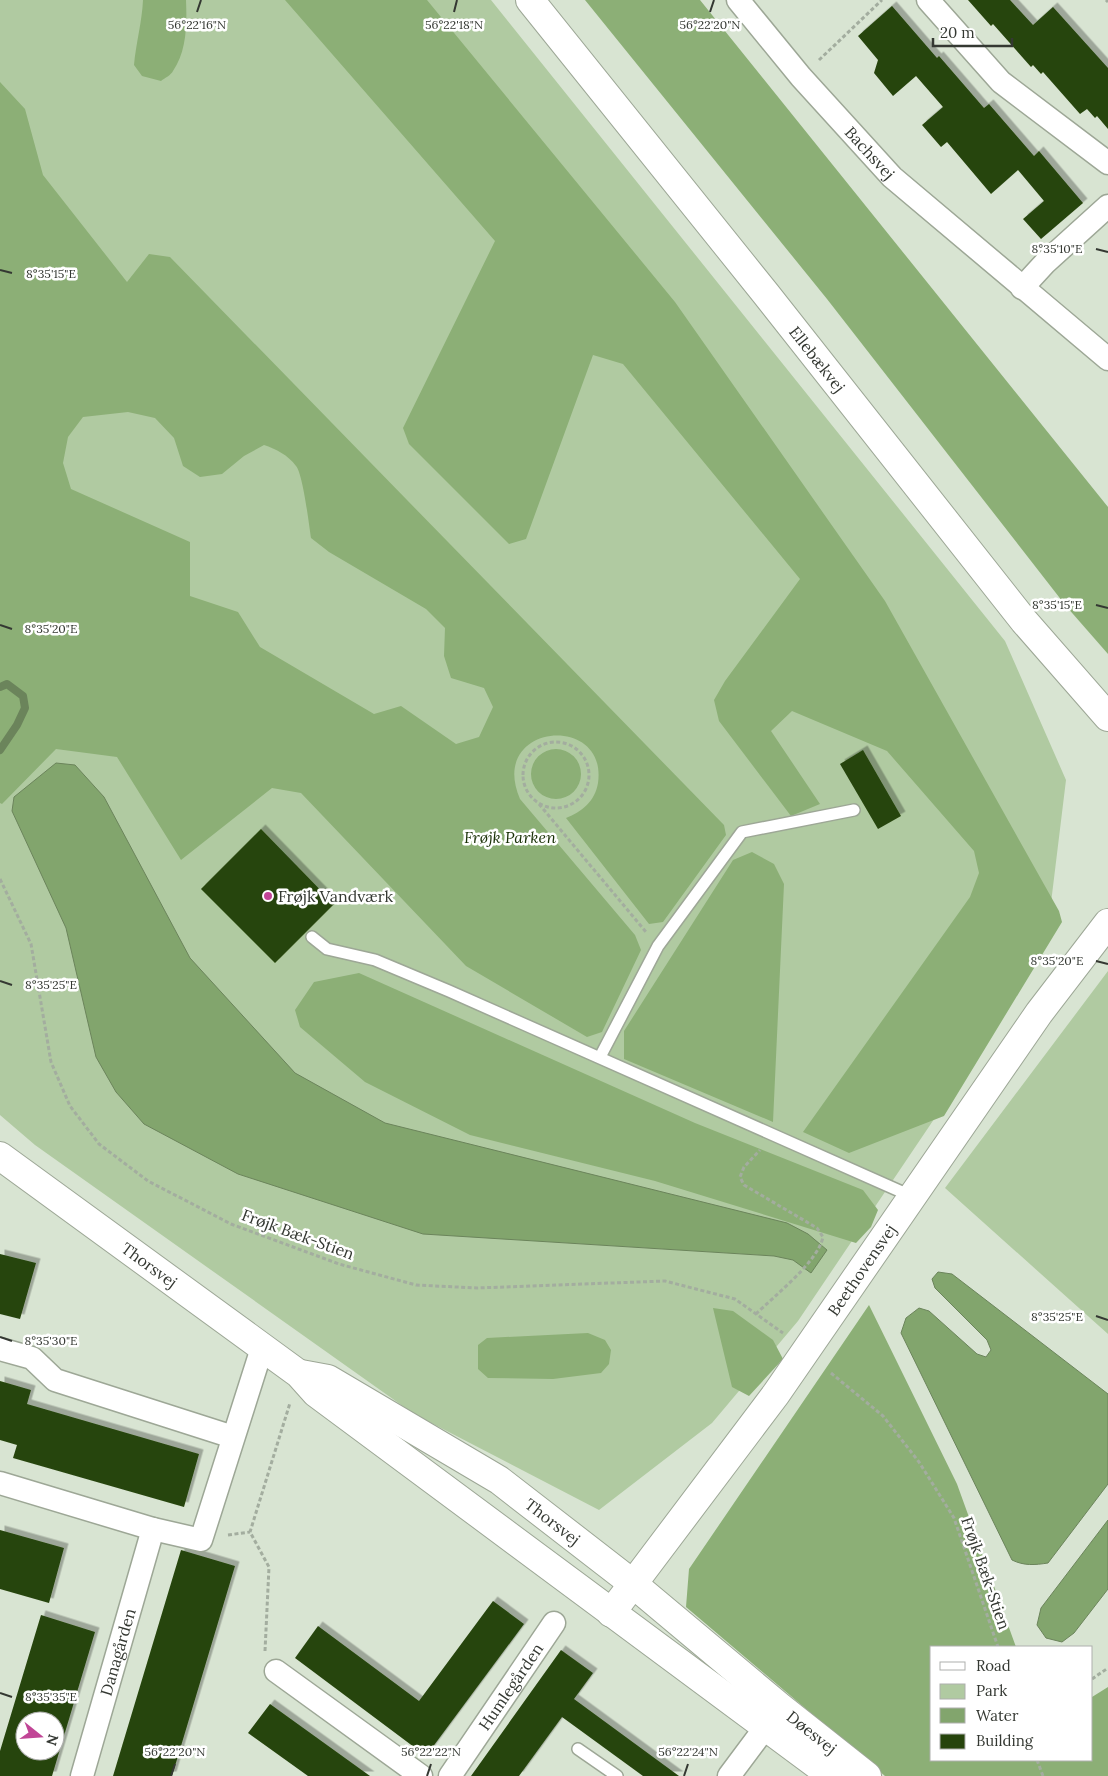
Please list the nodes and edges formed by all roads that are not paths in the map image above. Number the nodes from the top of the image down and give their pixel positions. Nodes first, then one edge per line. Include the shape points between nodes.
1 (530, 0) edge
2 (738, 0) edge
3 (928, 0) edge
4 (1108, 163) edge
5 (1108, 206) edge
6 (1022, 288) junction
7 (1108, 359) edge
8 (1108, 717) edge
9 (854, 810) dead end
10 (1108, 923) edge
11 (312, 937) dead end
12 (600, 1057) junction
13 (0, 1156) edge
14 (911, 1196) junction
15 (262, 1348) junction
16 (0, 1349) edge
17 (299, 1374) junction
18 (233, 1437) junction
19 (0, 1483) edge
20 (153, 1529) junction
21 (632, 1583) junction
22 (611, 1613) junction
23 (554, 1623) dead end
24 (276, 1671) road end
25 (773, 1717) junction
26 (578, 1749) dead end
27 (82, 1776) edge
28 (421, 1776) edge
29 (450, 1776) edge
30 (617, 1776) edge
31 (729, 1776) edge
32 (832, 1776) edge
33 (867, 1776) edge

1 - 8 street, Ellebækvej via 1024,621
2 - 6 street, Bachsvej via 801,77 892,177
3 - 4 street via 1001,82
5 - 6 street
6 - 7 street, Bachsvej
9 - 12 lane via 742,832 658,946
10 - 14 street, Beethovensvej via 1039,1013
11 - 12 lane via 328,949 375,960
12 - 14 lane
13 - 15 street, Thorsvej
14 - 21 street, Beethovensvej via 776,1394
15 - 17 street, Thorsvej
15 - 18 street
16 - 18 street via 32,1358 55,1380
17 - 21 street, Thorsvej via 328,1379 499,1480
17 - 22 street, Thorsvej via 316,1393
18 - 20 street via 201,1540
19 - 20 street
20 - 27 street, Danagården
21 - 22 street, Beethovensvej
21 - 25 street, Thorsvej
22 - 25 street, Thorsvej
23 - 29 street, Humlegården
24 - 28 street
25 - 31 street
25 - 32 street, Døesvej
25 - 33 street, Døesvej
26 - 30 lane

